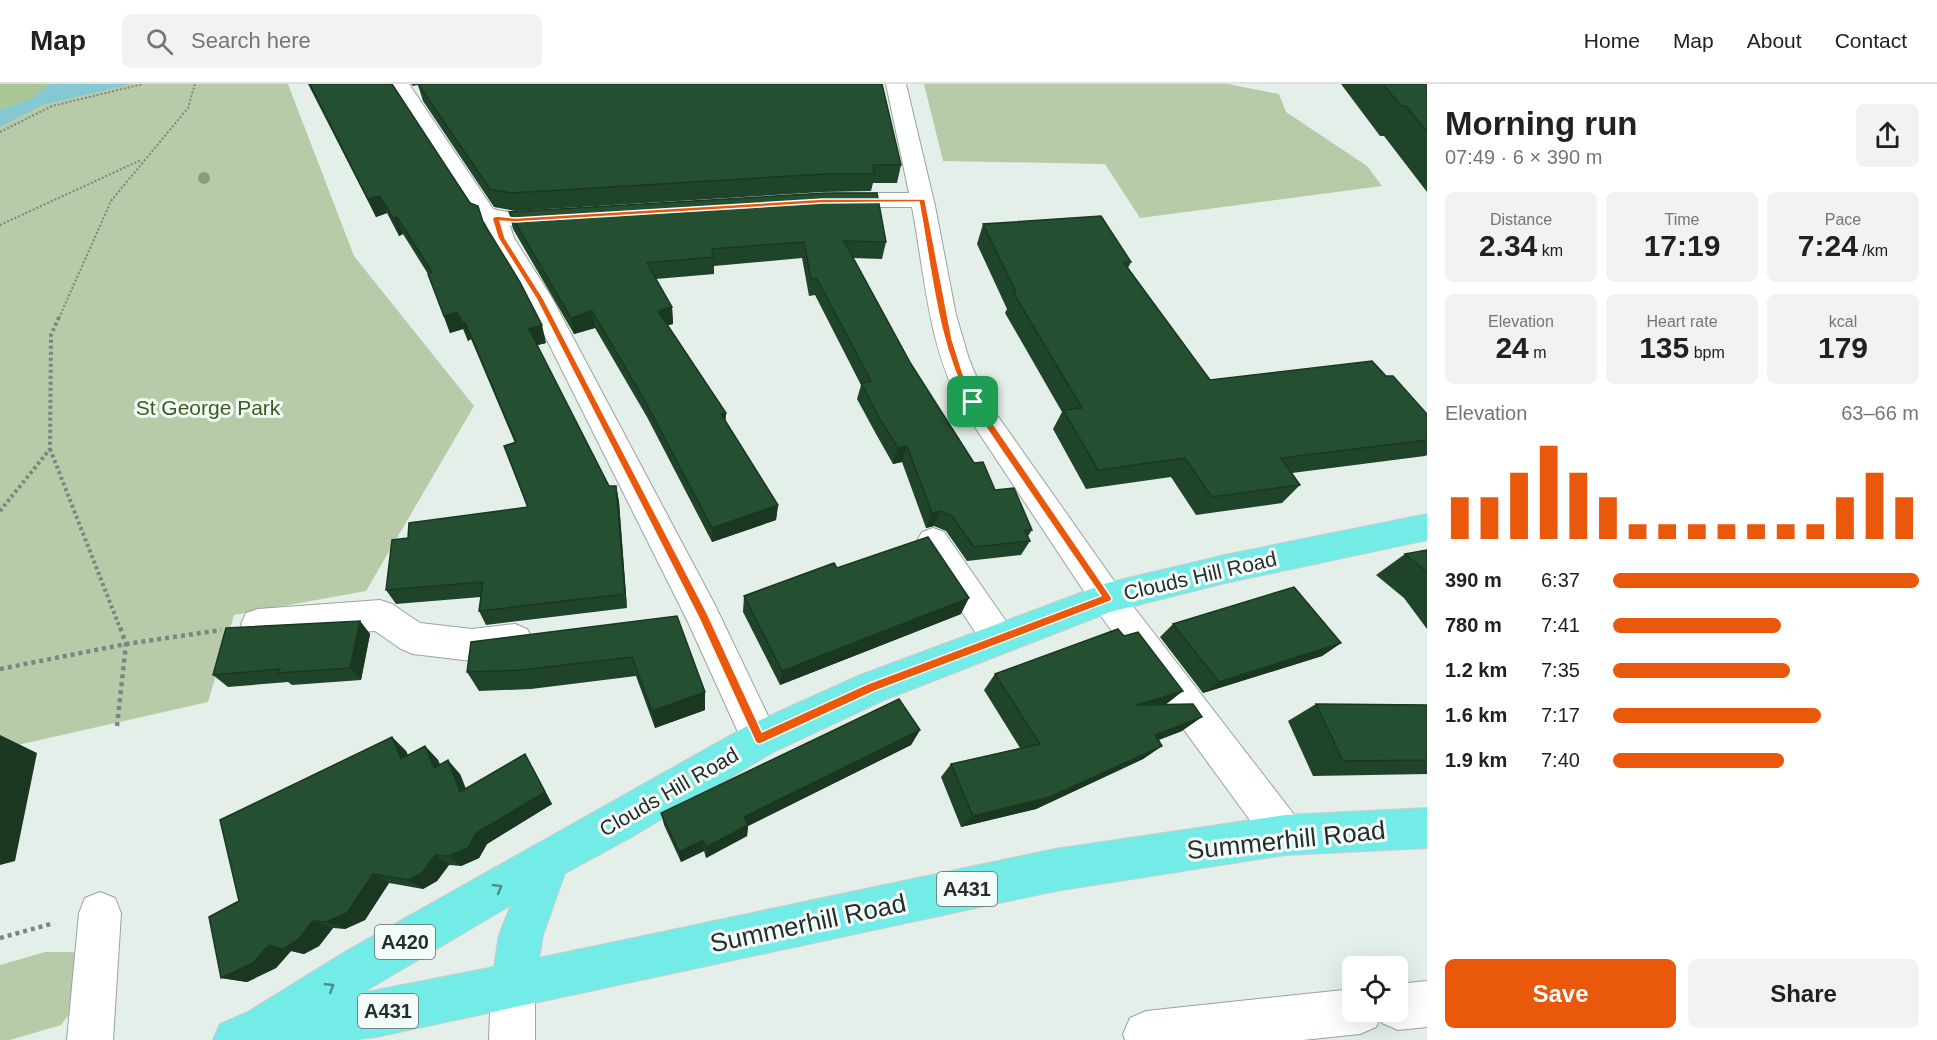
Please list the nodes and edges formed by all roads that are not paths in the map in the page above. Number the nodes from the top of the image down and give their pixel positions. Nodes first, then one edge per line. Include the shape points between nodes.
1 (896, 84) edge
2 (403, 90) edge
3 (428, 91) edge
4 (922, 200) junction
5 (811, 201) edge
6 (574, 216) edge
7 (496, 218) junction
8 (1427, 527) edge
9 (933, 541) edge
10 (1107, 598) junction
11 (703, 616) junction
12 (668, 620) edge
13 (258, 624) edge
14 (541, 636) edge
15 (998, 638) junction
16 (760, 739) junction
17 (1427, 828) edge
18 (1285, 835) junction
19 (550, 859) junction
20 (100, 913) road end
21 (513, 985) junction
22 (1427, 1004) edge
23 (1408, 1006) edge
24 (1342, 1013) edge
25 (249, 1034) edge
26 (1146, 1034) dead end
27 (90, 1040) edge
28 (512, 1040) edge

1 - 4 street
2 - 3 street
2 - 7 street via 485,214
4 - 5 street
4 - 10 street via 948,339 959,374 973,402
6 - 7 street
7 - 11 street via 502,238 539,298
8 - 10 main road, Clouds Hill Road / A420 via 1225,568
9 - 15 street
10 - 15 main road, Clouds Hill Road / A420
10 - 18 street
11 - 12 street
11 - 16 street
13 - 14 street via 380,615 413,638 472,645
15 - 16 main road, Clouds Hill Road / A420 via 871,688
16 - 19 main road, Clouds Hill Road / A420
17 - 18 main road, Summerhill Road / A431
18 - 21 main road, Summerhill Road / A431 via 1055,870
19 - 21 main road via 521,936
25 -> 19 main road, A420
20 - 27 street
21 - 25 main road, Summerhill Road / A431 via 376,1014
21 - 28 street
22 - 23 street
24 - 26 street

